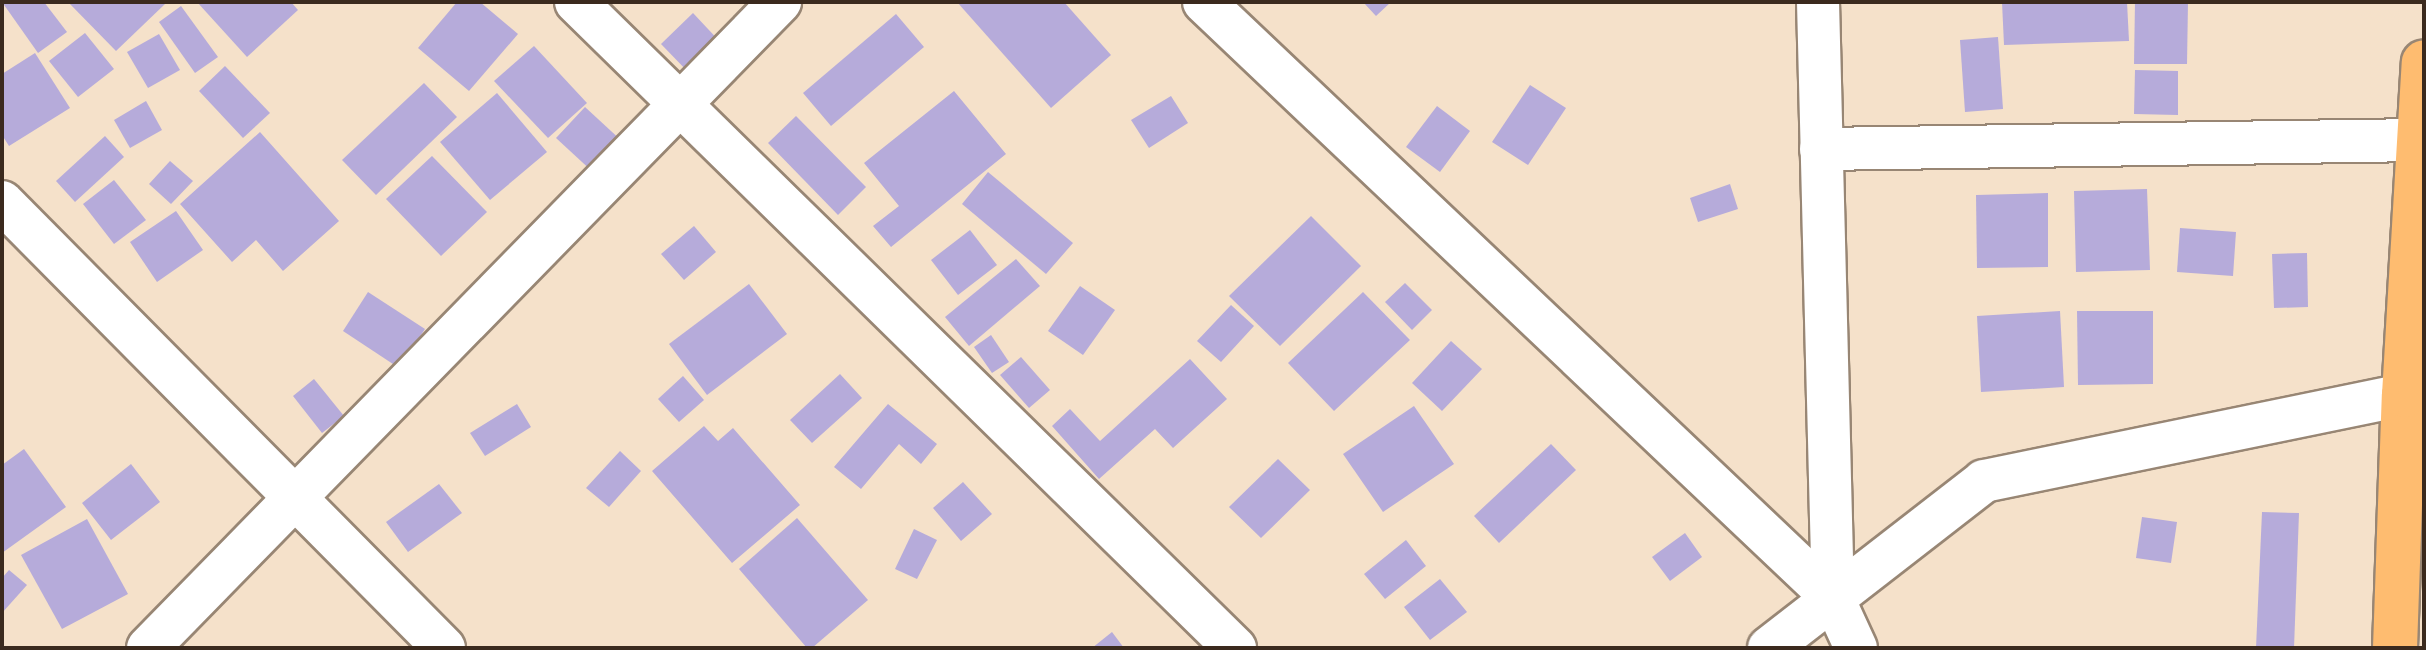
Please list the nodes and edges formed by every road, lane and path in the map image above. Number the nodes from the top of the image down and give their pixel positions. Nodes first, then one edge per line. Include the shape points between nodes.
1 (576, 2) edge
2 (780, 2) edge
3 (1204, 2) edge
4 (1818, 2) edge
5 (2424, 63) edge
6 (680, 105) junction
7 (2419, 140) junction
8 (1821, 149) junction
9 (2, 202) edge
10 (2418, 250) edge
11 (2404, 395) junction
12 (295, 498) junction
13 (1833, 598) junction
14 (148, 648) edge
15 (444, 648) edge
16 (1235, 648) edge
17 (1769, 648) edge
18 (1856, 648) edge
19 (2395, 648) edge

1 - 6 street
2 - 6 street
3 - 13 street
4 - 8 street
5 - 7 highway
6 - 12 street
6 - 16 street
7 - 8 street
7 - 10 highway
8 - 13 street
9 - 12 street
10 - 11 highway
11 - 13 street via 1984,481
11 - 19 highway
12 - 14 street
12 - 15 street
13 - 17 street
13 - 18 street

